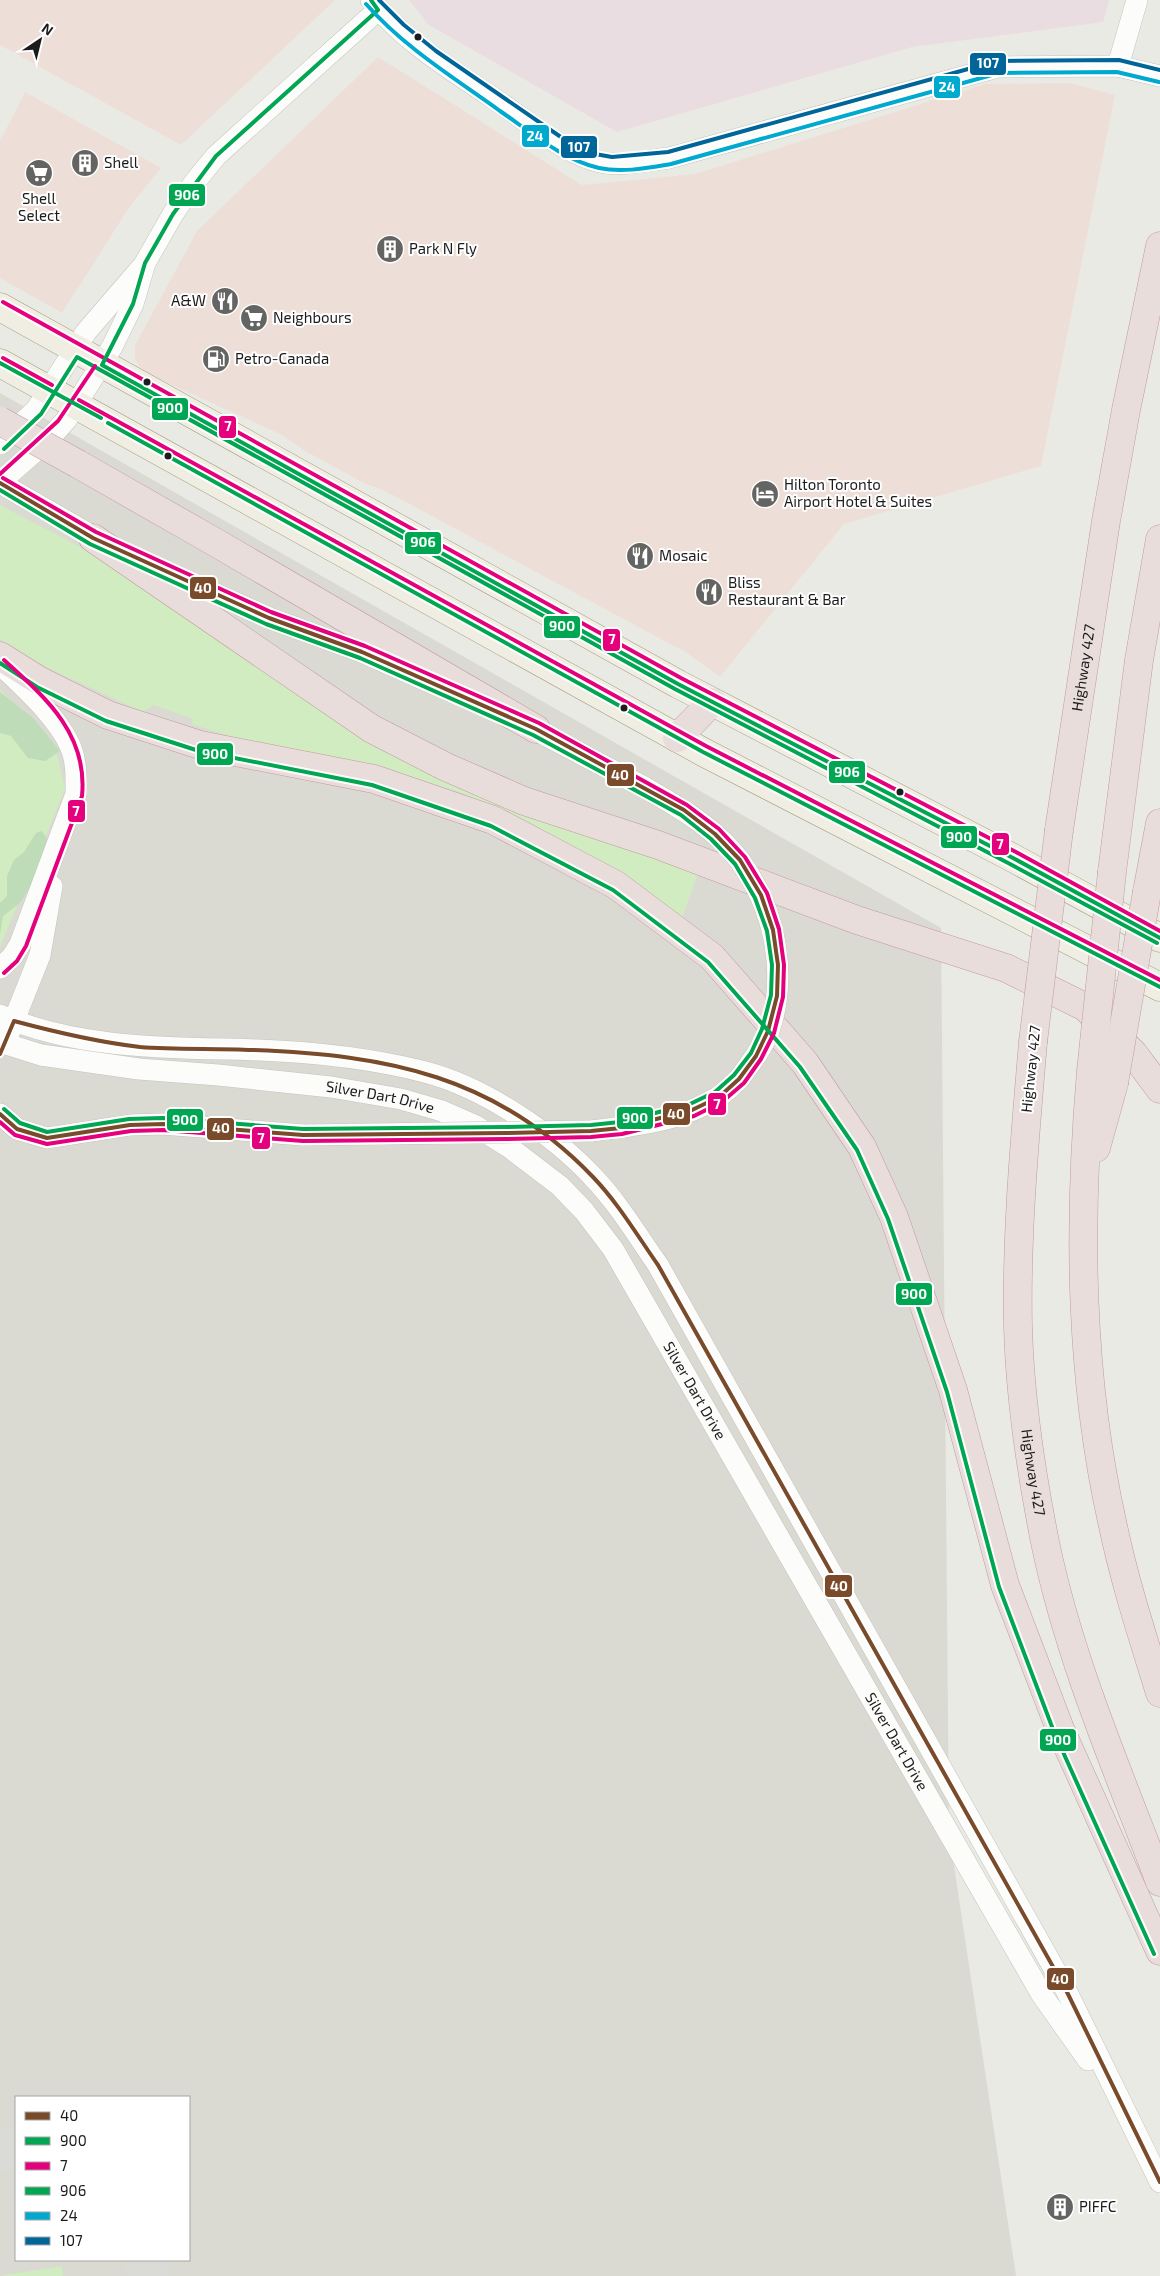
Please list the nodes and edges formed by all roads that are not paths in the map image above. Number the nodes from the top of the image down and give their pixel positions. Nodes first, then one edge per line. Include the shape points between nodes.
1 (1137, 0) edge
2 (374, 5) edge
3 (1118, 66) junction
4 (1160, 76) edge
5 (1160, 246) edge
6 (145, 264) junction
7 (0, 307) edge
8 (75, 349) junction
9 (0, 363) edge
10 (102, 365) junction
11 (49, 390) junction
12 (76, 405) junction
13 (0, 421) edge
14 (0, 444) edge
15 (0, 482) edge
16 (93, 538) junction
17 (1160, 538) edge
18 (0, 656) edge
19 (0, 665) edge
20 (712, 702) junction
21 (536, 729) junction
22 (677, 738) junction
23 (1160, 823) edge
24 (61, 836) junction
25 (1160, 938) edge
26 (0, 968) edge
27 (1160, 987) edge
28 (7, 1018) edge
29 (1, 1046) edge
30 (1103, 1077) junction
31 (1160, 1089) edge
32 (0, 1114) edge
33 (839, 1588) junction
34 (815, 1601) junction
35 (1160, 1693) edge
36 (1160, 1882) edge
37 (1160, 1951) edge
38 (1122, 2107) junction
39 (1160, 2182) edge

1 - 3 street
2 - 3 street via 425,51 564,147 595,160 627,163 669,158 998,67
2 - 6 street via 216,156 173,214
3 - 4 street
5 - 36 highway, Highway 427, bridge via 1106,521 1058,830 1033,1042 1021,1206 1018,1318 1023,1400 1033,1475 1050,1560 1075,1651
6 - 8 street via 110,301
6 - 10 street via 133,304
7 - 8 main road
8 - 10 main road
8 - 11 street
9 - 11 main road
10 - 12 street
10 - 20 main road
11 - 12 main road
11 - 14 street via 36,410
12 - 15 street via 58,430
12 - 22 main road
13 - 21 highway, bridge
15 - 16 street
16 - 21 street via 269,618 362,652
16 - 31 highway via 372,729 446,767 524,801 658,845 857,920 1006,968 1085,1007 1132,1052
17 - 30 highway, bridge via 1112,872
18 - 37 highway via 40,681 108,715 200,745 374,780 493,820 616,885 712,957 805,1063 862,1147 894,1217 953,1390 1005,1585 1060,1729
19 - 24 street via 34,696 71,747 76,794
20 - 22 highway
20 - 25 main road
21 - 32 street, bridge via 684,810 715,834 740,860 761,895 773,930 778,966 777,996 768,1031 756,1056 739,1080 719,1097 692,1110 650,1122 591,1131 303,1135 163,1124 130,1125 47,1138 17,1129
22 - 27 main road
23 - 30 highway, bridge
24 - 26 street via 20,944
24 - 28 street via 40,955
28 - 29 street
28 - 33 street, Silver Dart Drive via 107,1043 358,1058 426,1072 461,1085 534,1125 593,1177 658,1265
29 - 34 street, Silver Dart Drive via 139,1069 331,1087 401,1099 474,1125 508,1147 560,1186 613,1249
30 - 35 highway via 1082,1203 1090,1385 1112,1525 1131,1601
33 - 34 street
33 - 38 street, Silver Dart Drive via 1064,1988
34 - 38 street, Silver Dart Drive via 1042,1996
38 - 39 street, Silver Dart Drive

